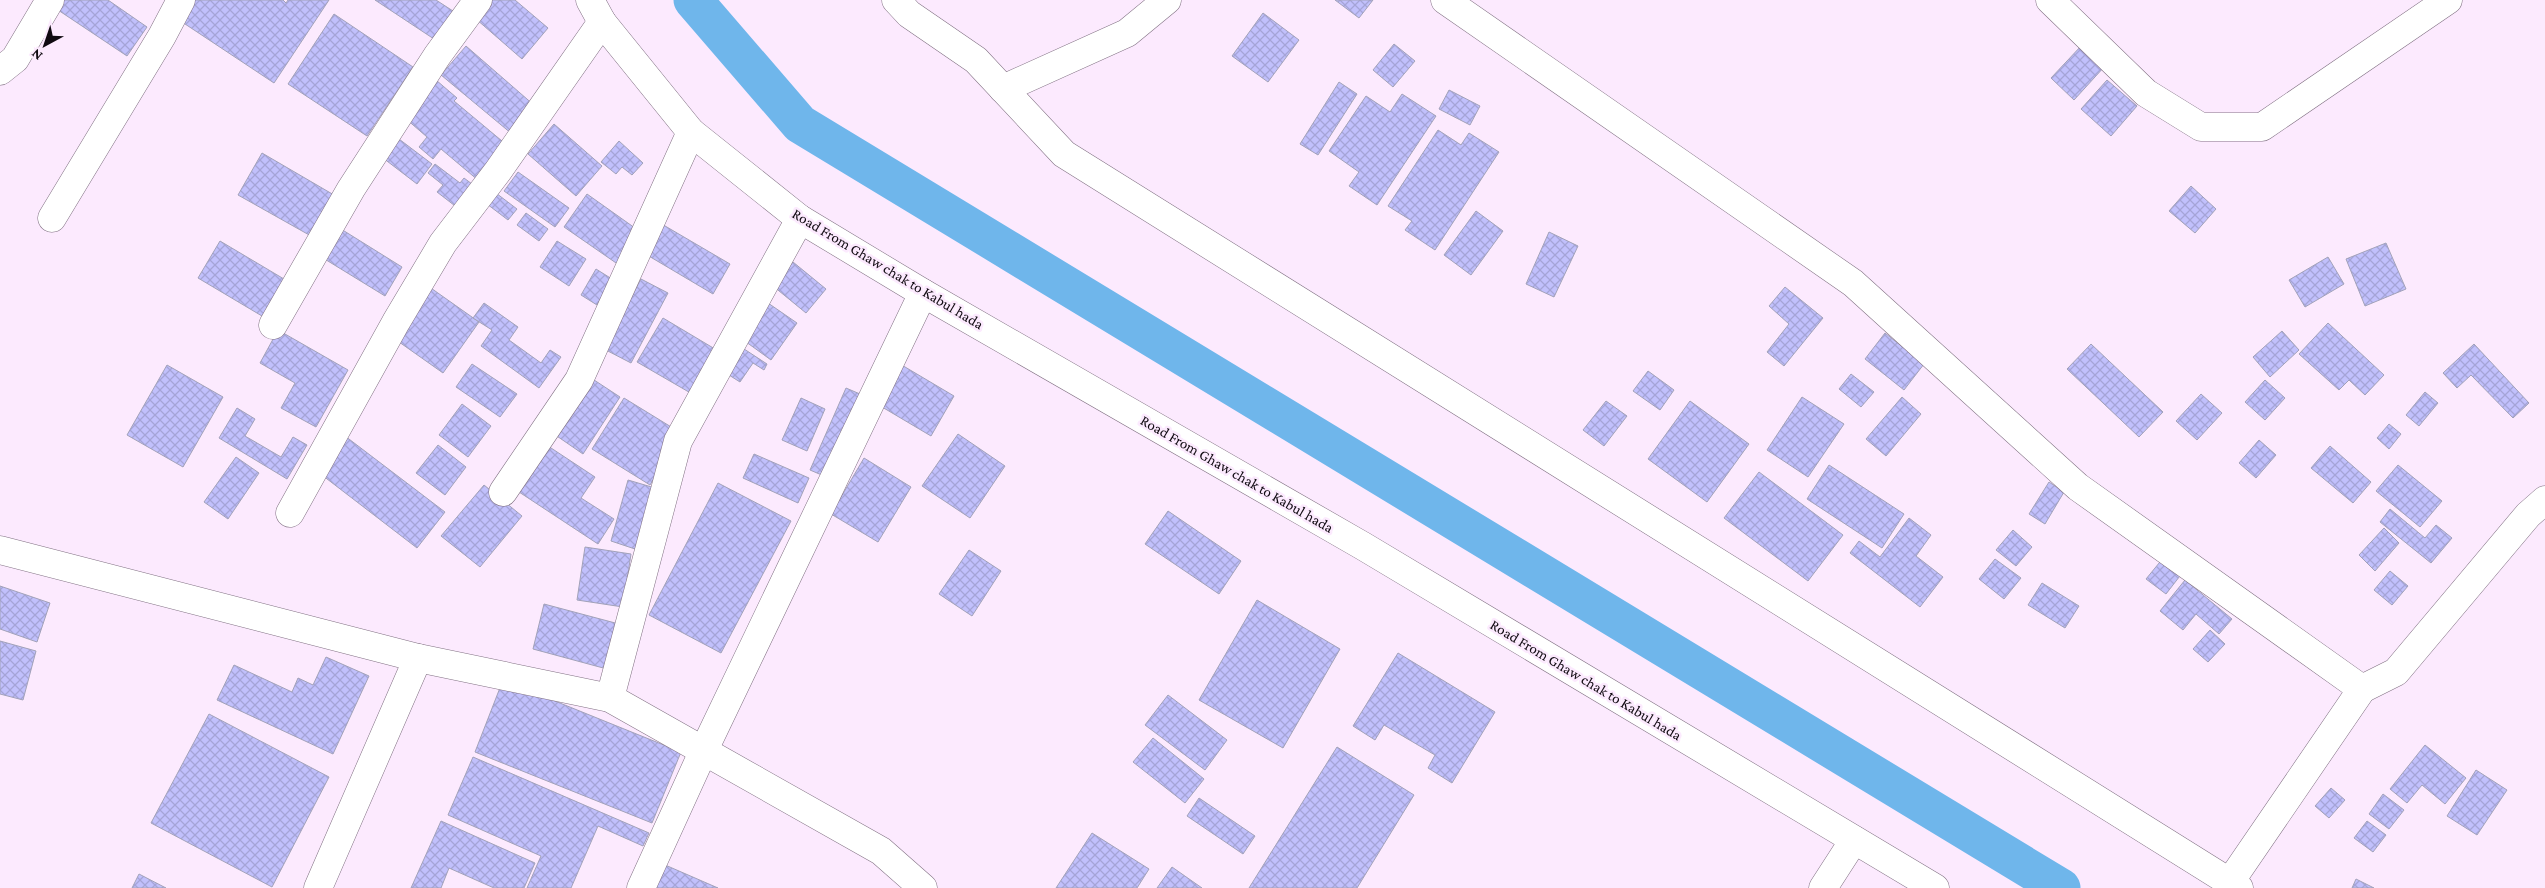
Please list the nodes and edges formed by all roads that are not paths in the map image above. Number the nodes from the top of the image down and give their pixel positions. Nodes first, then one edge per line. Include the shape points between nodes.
1 (50, 0) edge
2 (181, 0) edge
3 (478, 0) edge
4 (896, 0) edge
5 (1167, 0) edge
6 (1445, 0) edge
7 (2050, 0) edge
8 (2448, 0) edge
9 (596, 11) edge
10 (0, 71) edge
11 (1003, 89) junction
12 (691, 132) junction
13 (52, 218) dead end
14 (800, 219) junction
15 (923, 293) junction
16 (273, 325) dead end
17 (503, 492) dead end
18 (2545, 500) edge
19 (290, 512) dead end
20 (0, 550) edge
21 (418, 658) junction
22 (2362, 689) junction
23 (610, 698) junction
24 (703, 752) junction
25 (1854, 840) junction
26 (2235, 885) edge
27 (318, 888) edge
28 (641, 888) edge
29 (923, 888) edge
30 (1823, 888) edge
31 (1935, 888) edge

1 - 10 street via 15,59
2 - 13 street
3 - 16 street via 437,56 351,189
4 - 11 street via 909,14 976,60
5 - 11 street via 1127,34
6 - 22 street via 1853,283 2078,487
7 - 8 street via 2146,93 2202,127 2262,127
9 - 12 street, Road From Ghaw chak to Kabul hada
9 - 19 street via 498,171 443,243
11 - 26 street via 1064,154
12 - 14 street, Road From Ghaw chak to Kabul hada
12 - 17 street via 579,380
14 - 15 street, Road From Ghaw chak to Kabul hada
14 - 23 street via 678,441
15 - 24 street
15 - 25 street, Road From Ghaw chak to Kabul hada via 1372,551
18 - 22 street via 2528,515 2396,672
20 - 21 street
21 - 23 street
21 - 27 street
22 - 26 street
23 - 24 street
24 - 28 street
24 - 29 street via 881,851
25 - 30 street
25 - 31 street, Road From Ghaw chak to Kabul hada

